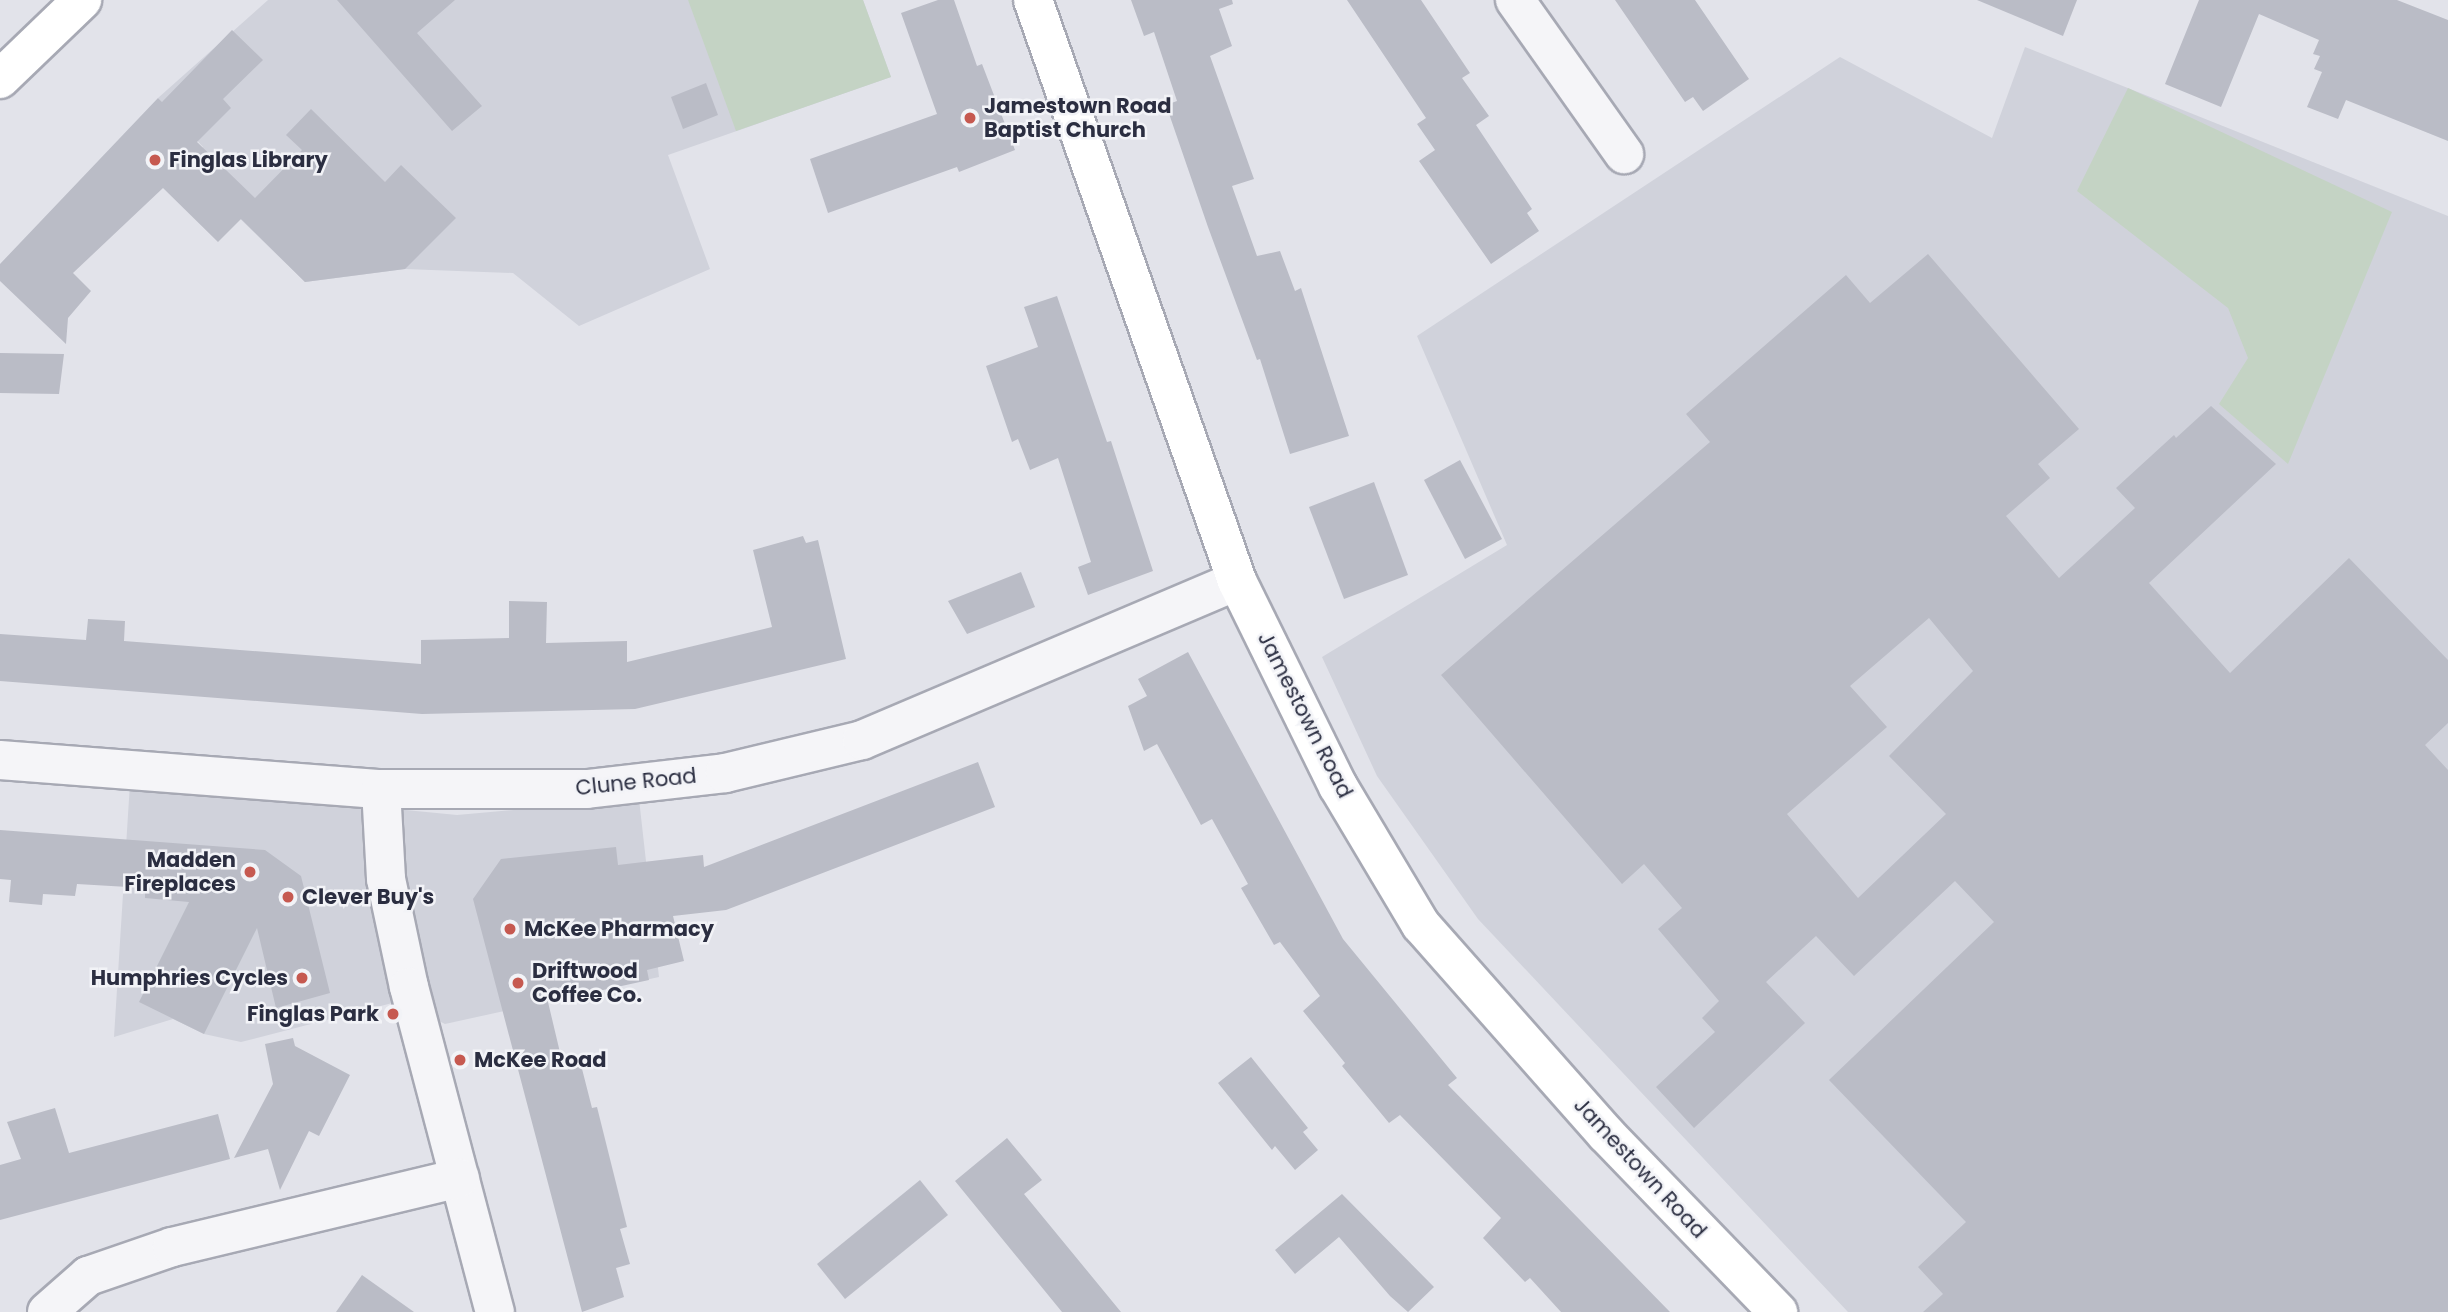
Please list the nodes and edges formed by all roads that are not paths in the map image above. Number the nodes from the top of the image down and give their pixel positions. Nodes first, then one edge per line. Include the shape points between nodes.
1 (82, 0) edge
2 (1033, 0) edge
3 (1515, 0) edge
4 (0, 79) edge
5 (1624, 155) dead end
6 (1237, 581) junction
7 (0, 760) edge
8 (381, 789) junction
9 (460, 1178) junction
10 (1762, 1307) edge
11 (47, 1312) edge
12 (495, 1312) edge

1 - 4 street
2 - 6 street, Jamestown Road
3 - 5 street
6 - 8 street, Clune Road via 862,740 725,773 587,789
6 - 10 street, Jamestown Road via 1338,786 1421,925
7 - 8 street, Clune Road
8 - 9 street via 386,879 409,987
9 - 11 street via 172,1247 88,1276
9 - 12 street

